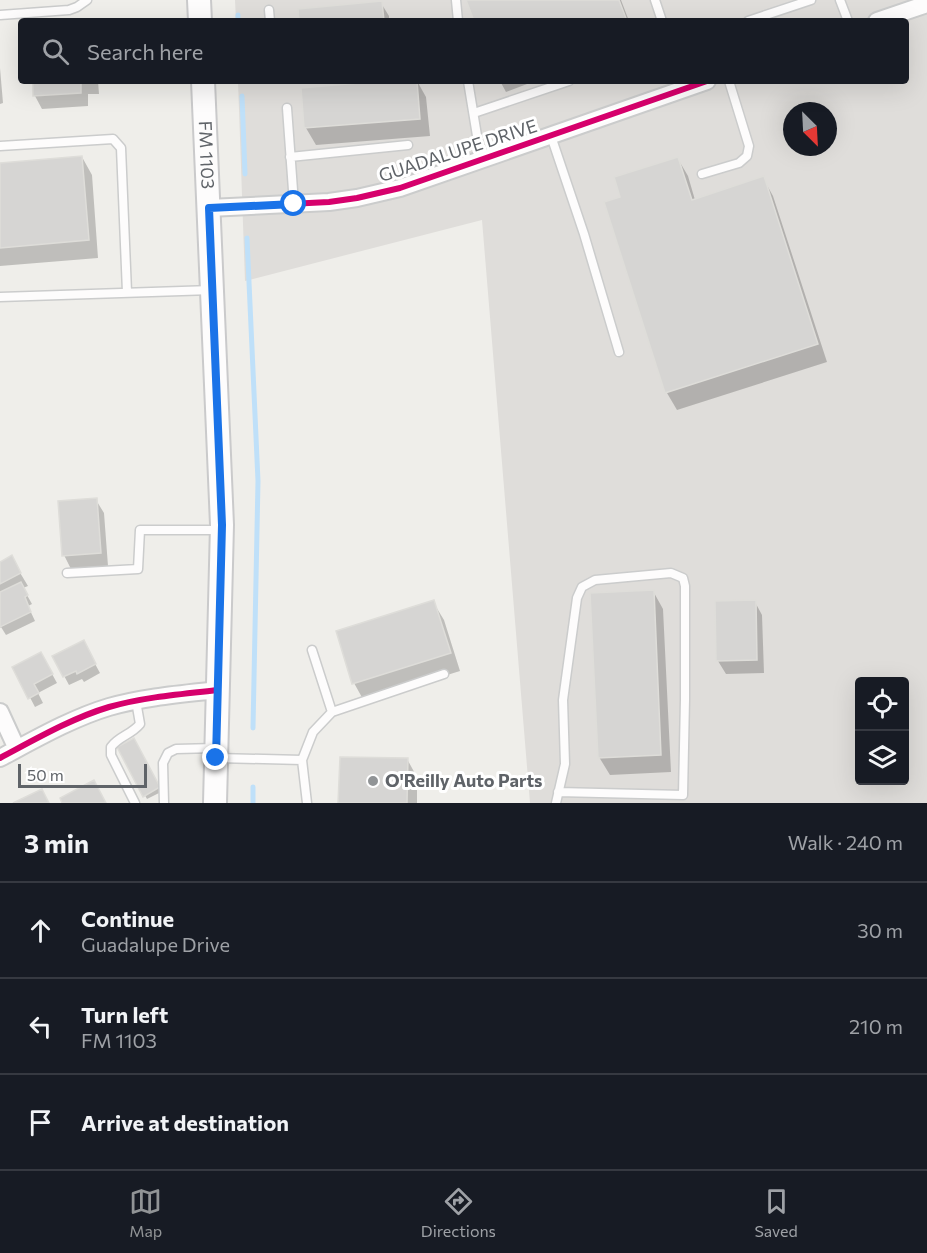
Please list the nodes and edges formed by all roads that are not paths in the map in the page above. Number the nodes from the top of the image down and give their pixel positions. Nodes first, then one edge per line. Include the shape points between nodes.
1 (87, 0) edge
2 (199, 0) edge
3 (456, 0) edge
4 (655, 0) edge
5 (811, 0) edge
6 (840, 0) edge
7 (927, 4) edge
8 (270, 10) dead end
9 (0, 15) edge
10 (200, 18) edge
11 (270, 18) edge
12 (458, 18) edge
13 (661, 18) edge
14 (757, 18) edge
15 (847, 18) edge
16 (887, 18) edge
17 (203, 84) edge
18 (469, 84) edge
19 (560, 84) edge
20 (730, 84) edge
21 (682, 85) edge
22 (287, 108) dead end
23 (474, 113) junction
24 (551, 136) junction
25 (408, 145) dead end
26 (0, 146) edge
27 (290, 156) junction
28 (481, 160) junction
29 (702, 174) dead end
30 (294, 204) junction
31 (209, 208) junction
32 (213, 290) junction
33 (127, 292) junction
34 (0, 297) edge
35 (619, 352) dead end
36 (221, 530) junction
37 (67, 573) dead end
38 (312, 650) dead end
39 (444, 674) dead end
40 (218, 690) junction
41 (136, 701) junction
42 (0, 712) edge
43 (332, 712) junction
44 (17, 749) junction
45 (216, 753) junction
46 (0, 758) edge
47 (302, 760) junction
48 (558, 792) junction
49 (135, 803) edge
50 (164, 803) edge
51 (215, 803) edge
52 (307, 803) edge
53 (556, 803) edge

1 - 9 lane via 69,10
2 - 10 main road
3 - 12 lane
4 - 13 lane
5 - 14 lane
6 - 15 lane
7 - 16 street
8 - 11 lane
17 - 31 main road, FM 1103 / FM 1103
18 - 23 lane
19 - 23 lane
20 - 29 lane via 749,146 747,156 739,163
21 - 24 street, GUADALUPE DRIVE
22 - 27 lane
23 - 28 lane
24 - 28 street, GUADALUPE DRIVE
24 - 35 lane
25 - 27 lane
26 - 33 lane via 113,139 121,148
27 - 30 lane
28 - 30 street, GUADALUPE DRIVE via 400,188 357,198
30 - 31 street, GUADALUPE DRIVE
31 - 32 main road, FM 1103 / FM 1103
32 - 33 lane
32 - 36 main road, FM 1103 / FM 1103
33 - 34 lane
36 - 37 lane via 140,530 138,569
36 - 40 main road, FM 1103 / FM 1103
38 - 43 lane
39 - 43 lane
40 - 41 street
40 - 45 main road, FM 1103 / FM 1103
41 - 44 street via 82,717
41 - 49 lane via 140,724 111,747 111,755
42 - 44 street
43 - 47 lane via 313,732
44 - 46 street
45 - 47 lane
45 - 50 lane via 176,749 168,753 164,763
45 - 51 main road, FM 1103 / FM 1103
47 - 52 lane
48 - 48 lane via 565,764 564,700 577,598 582,586 595,580 671,573 683,578 686,609 682,795
48 - 53 lane

